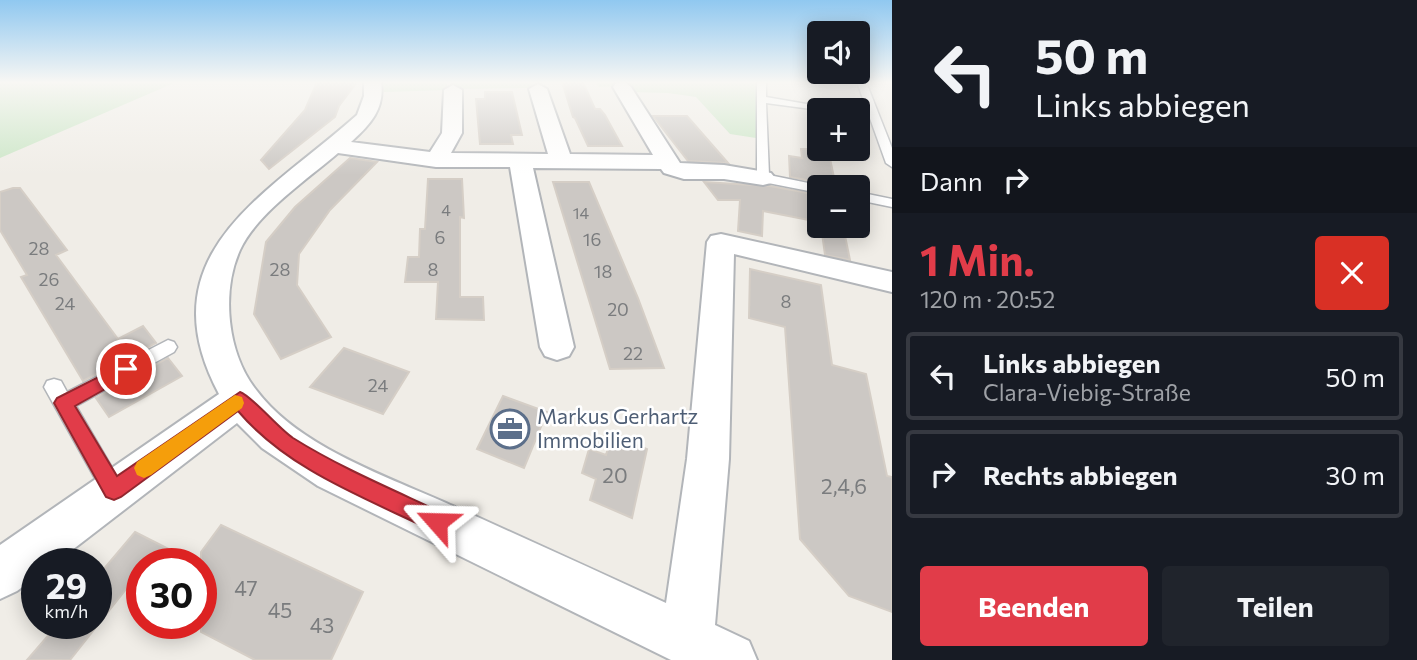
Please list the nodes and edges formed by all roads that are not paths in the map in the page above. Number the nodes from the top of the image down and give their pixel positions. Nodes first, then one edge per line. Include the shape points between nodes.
1 (368, 113) edge
2 (452, 113) edge
3 (546, 113) edge
4 (637, 113) edge
5 (762, 113) edge
6 (873, 113) edge
7 (870, 115) edge
8 (874, 116) junction
9 (335, 146) junction
10 (436, 160) junction
11 (520, 161) junction
12 (561, 161) junction
13 (667, 162) junction
14 (892, 163) edge
15 (763, 178) junction
16 (807, 187) edge
17 (870, 198) edge
18 (892, 203) edge
19 (892, 282) edge
20 (168, 347) dead end
21 (557, 347) dead end
22 (240, 400) junction
23 (114, 490) junction
24 (0, 575) edge
25 (685, 650) edge
26 (730, 660) edge

1 - 9 street
2 - 10 street via 452,133
3 - 12 street
4 - 13 street
5 - 15 lane
6 - 8 lane
7 - 8 lane
8 - 14 lane
9 - 10 street
9 - 22 street via 240,228 219,267 214,295 217,341
10 - 11 street
11 - 12 street
11 - 21 street
12 - 13 street
13 - 15 street via 676,171
15 - 16 lane
17 - 18 lane
19 - 25 street via 721,242 708,459
20 - 23 lane via 59,395
22 - 23 street
22 - 25 street via 284,443 333,472
23 - 24 street
25 - 26 street

